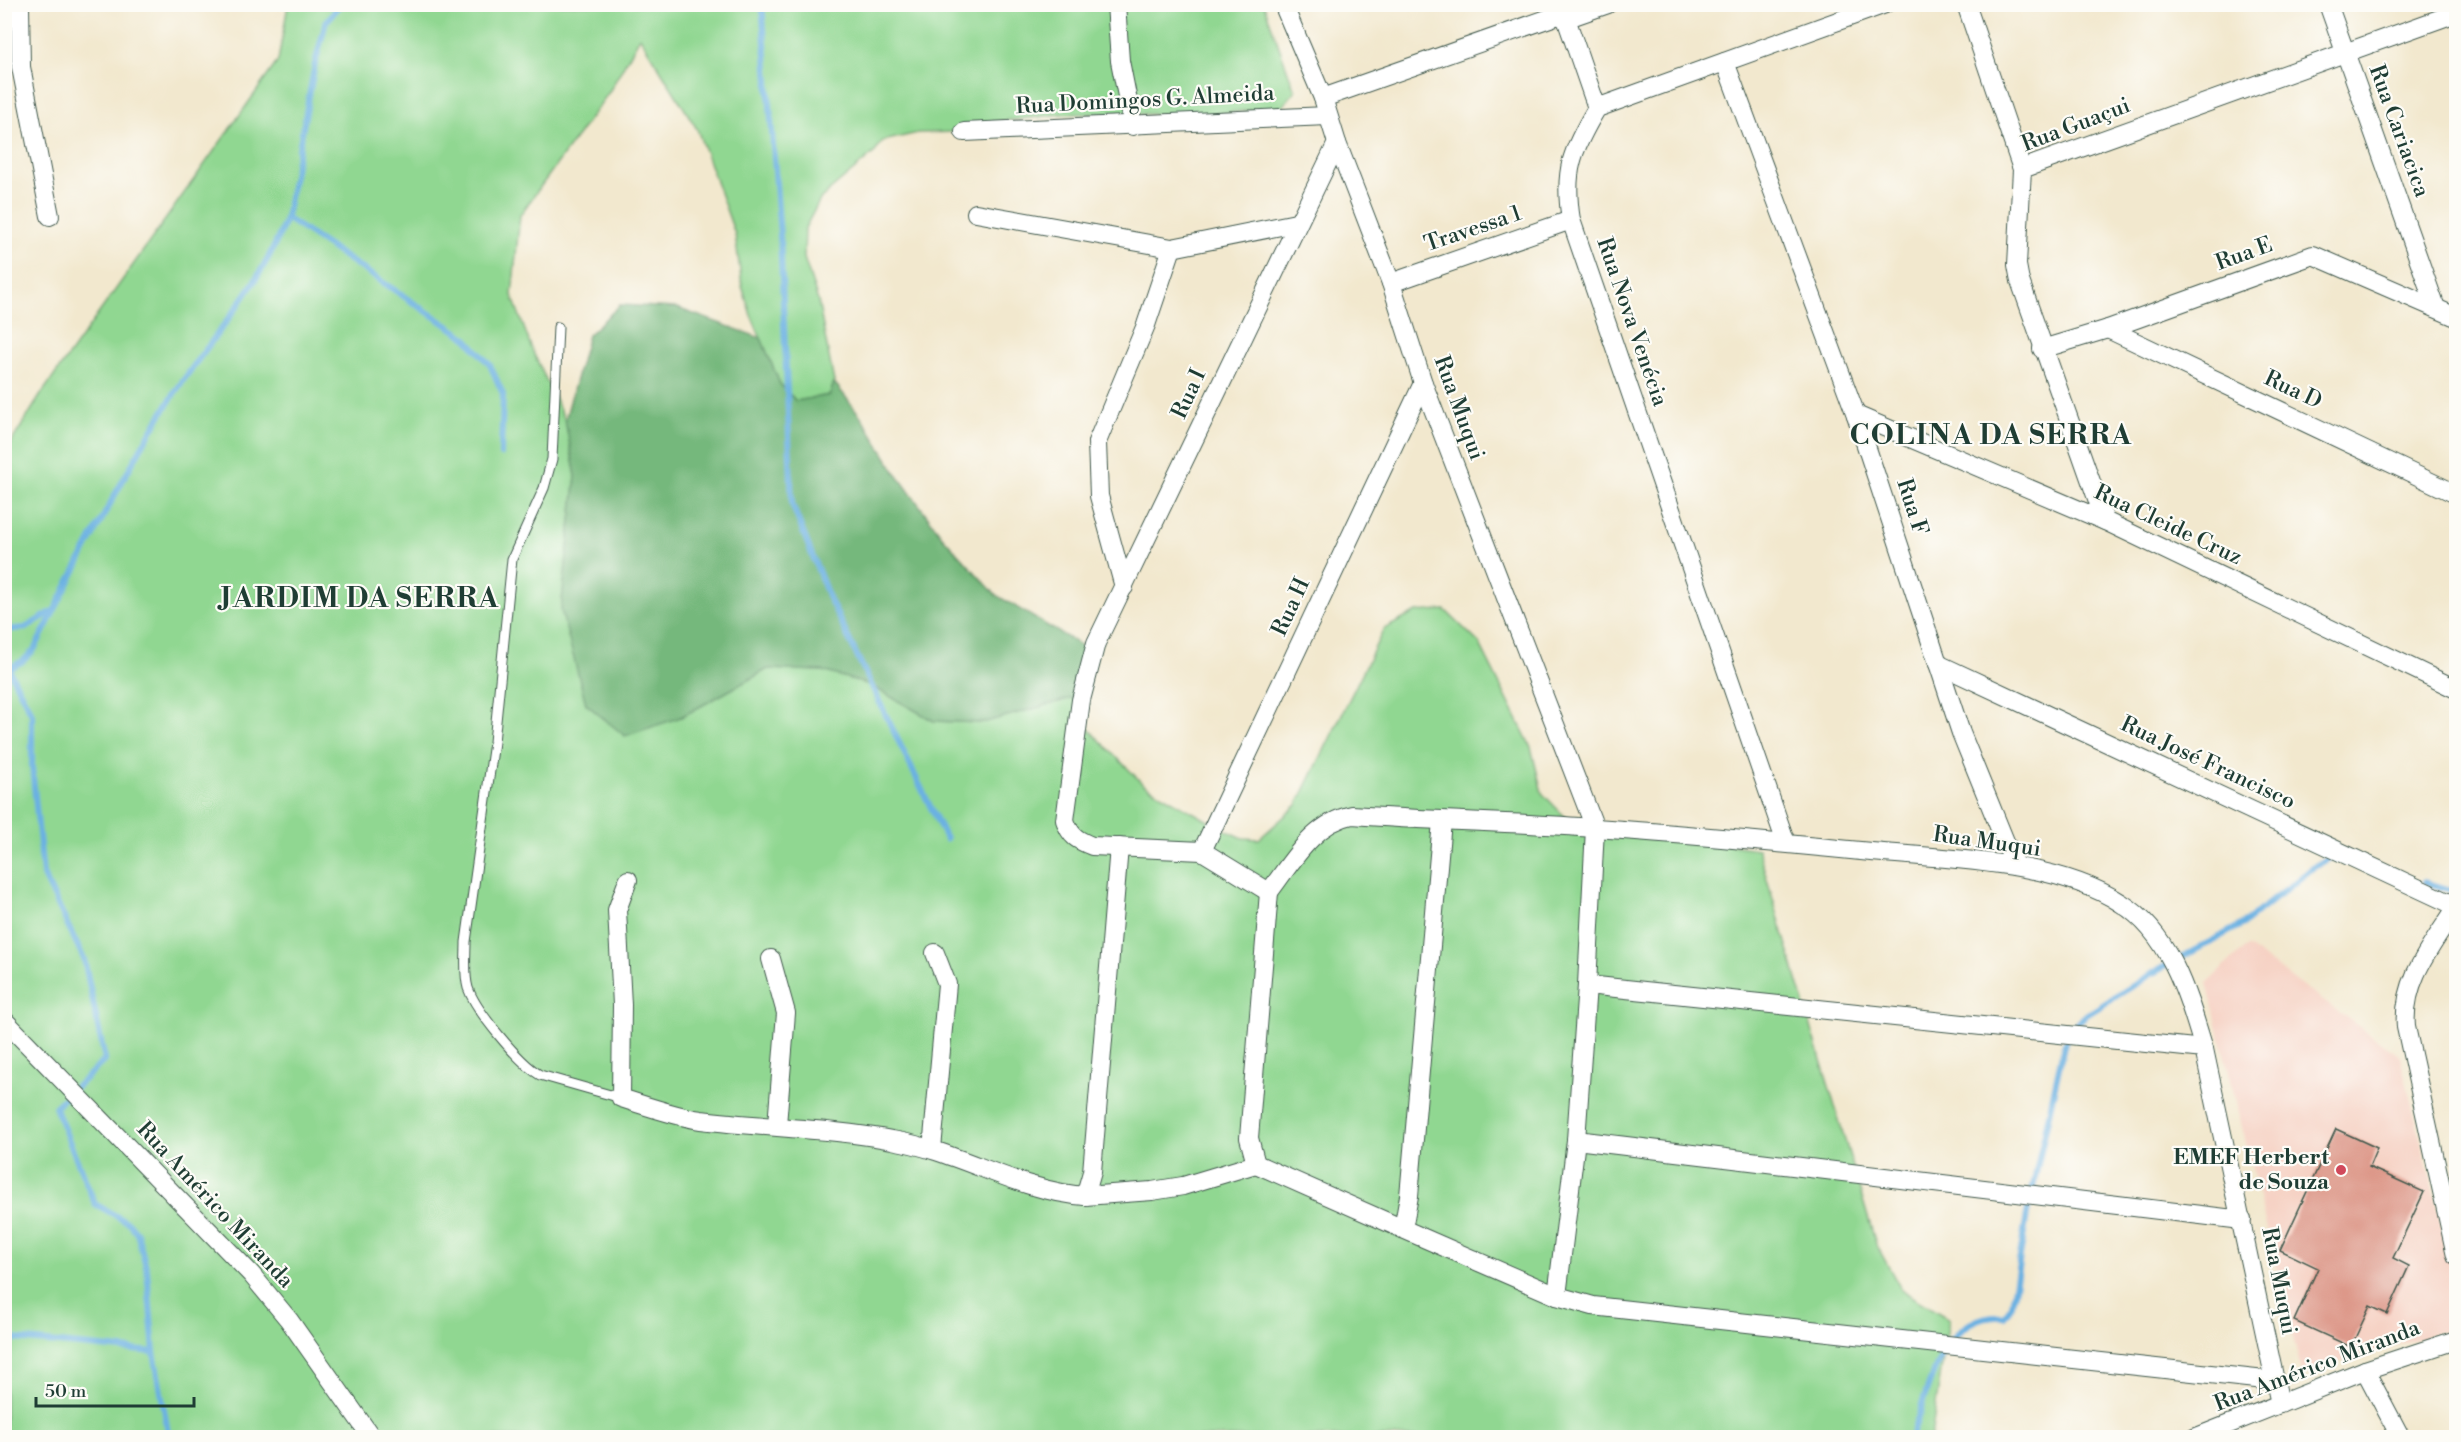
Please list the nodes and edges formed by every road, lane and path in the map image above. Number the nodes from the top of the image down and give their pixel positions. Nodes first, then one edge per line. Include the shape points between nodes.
1 (20, 4) edge
2 (1116, 4) edge
3 (1608, 4) edge
4 (1885, 4) edge
5 (1966, 4) edge
6 (2328, 4) edge
7 (1285, 5) edge
8 (1563, 12) edge
9 (2457, 13) edge
10 (11, 39) edge
11 (2345, 54) junction
12 (1725, 62) junction
13 (1323, 98) junction
14 (1597, 108) junction
15 (1328, 116) junction
16 (1133, 126) junction
17 (964, 132) dead end
18 (1337, 143) junction
19 (2022, 169) junction
20 (976, 213) dead end
21 (50, 216) dead end
22 (1571, 220) junction
23 (1296, 223) junction
24 (1172, 248) junction
25 (1391, 283) junction
26 (2436, 308) junction
27 (2457, 316) edge
28 (558, 327) dead end
29 (2109, 329) junction
30 (2042, 349) junction
31 (1423, 383) junction
32 (1856, 415) junction
33 (2457, 494) edge
34 (2106, 521) junction
35 (1125, 587) junction
36 (1938, 664) junction
37 (2457, 689) edge
38 (1442, 822) junction
39 (1594, 828) junction
40 (1786, 843) junction
41 (1119, 846) junction
42 (1202, 851) junction
43 (2015, 866) junction
44 (628, 880) dead end
45 (1269, 892) junction
46 (2457, 907) edge
47 (936, 953) dead end
48 (771, 959) dead end
49 (1587, 986) junction
50 (4, 1020) edge
51 (2205, 1049) junction
52 (621, 1098) junction
53 (777, 1125) junction
54 (1576, 1140) junction
55 (932, 1149) junction
56 (1256, 1164) junction
57 (1085, 1197) junction
58 (2242, 1220) junction
59 (1403, 1229) junction
60 (2457, 1255) edge
61 (1557, 1296) junction
62 (2457, 1340) edge
63 (2364, 1370) junction
64 (2274, 1381) junction
65 (2280, 1404) junction
66 (2394, 1435) edge
67 (372, 1437) edge
68 (2194, 1437) edge

1 - 10 street
2 - 16 street via 1120,61
3 - 8 street
4 - 12 street
5 - 19 street
6 - 11 street, Rua Cariacica
7 - 13 street, Rua Muqui
8 - 13 street
8 - 14 street
9 - 11 street, Rua Guaçui
10 - 21 street via 21,67
11 - 19 street, Rua Guaçui
11 - 26 street, Rua Cariacica
12 - 14 street
12 - 32 street, Rua F
13 - 15 street, Rua Muqui
14 - 22 street, Rua Nova Venécia via 1571,156 1567,176
15 - 16 street, Rua Domingos G. Almeida
15 - 18 street, Rua Muqui
16 - 17 street, Rua Domingos G. Almeida
18 - 23 street, Rua I
18 - 25 street, Rua Muqui
19 - 30 street, Rua Guaçui via 2017,265
20 - 24 street
22 - 25 street, Travessa 1
22 - 40 street, Rua Nova Venécia
23 - 24 street
23 - 35 street, Rua I
24 - 35 street via 1146,325 1098,442 1100,496
25 - 31 street, Rua Muqui
26 - 27 street, Rua E
26 - 29 street, Rua E via 2313,255
28 - 52 lane via 550,472 512,559 507,586 494,742 466,942 466,967 468,987 475,1002 522,1063 540,1075
29 - 30 street, Rua E
29 - 33 street, Rua D
30 - 34 street, Rua Guaçui
31 - 39 street, Rua Muqui
31 - 42 street, Rua H
32 - 34 street, Rua Cleide Cruz
32 - 36 street, Rua F
34 - 37 street, Rua Cleide Cruz
35 - 41 street, Rua I via 1088,667 1080,700 1065,820 1075,839 1092,846
36 - 43 street, Rua F via 1961,733
36 - 46 street, Rua José Francisco
38 - 39 street, Rua Muqui
38 - 45 street, Rua Muqui via 1352,815 1336,818 1309,840
38 - 59 street
39 - 40 street, Rua Muqui
39 - 49 street
40 - 43 street, Rua Muqui
41 - 42 street
41 - 57 street via 1092,1172
42 - 45 street
43 - 51 street, Rua Muqui via 2080,884 2121,903 2150,926 2177,974
44 - 52 street via 617,909
45 - 56 street via 1249,1138
46 - 60 street via 2415,974 2404,1006
47 - 55 street via 947,984
48 - 53 street via 786,1013
49 - 51 street
49 - 54 street
50 - 67 street, Rua Américo Miranda via 251,1274 289,1320
51 - 58 street, Rua Muqui
52 - 53 street via 700,1120
53 - 55 street
54 - 58 street
54 - 61 street
55 - 57 street via 1055,1194
56 - 57 street via 1183,1186
56 - 59 street
58 - 64 street, Rua Muqui
59 - 61 street
61 - 64 street via 1593,1306
62 - 63 street, Rua Américo Miranda
63 - 65 street, Rua Américo Miranda
63 - 66 street
64 - 65 street, Rua Muqui
65 - 68 street, Rua Américo Miranda

